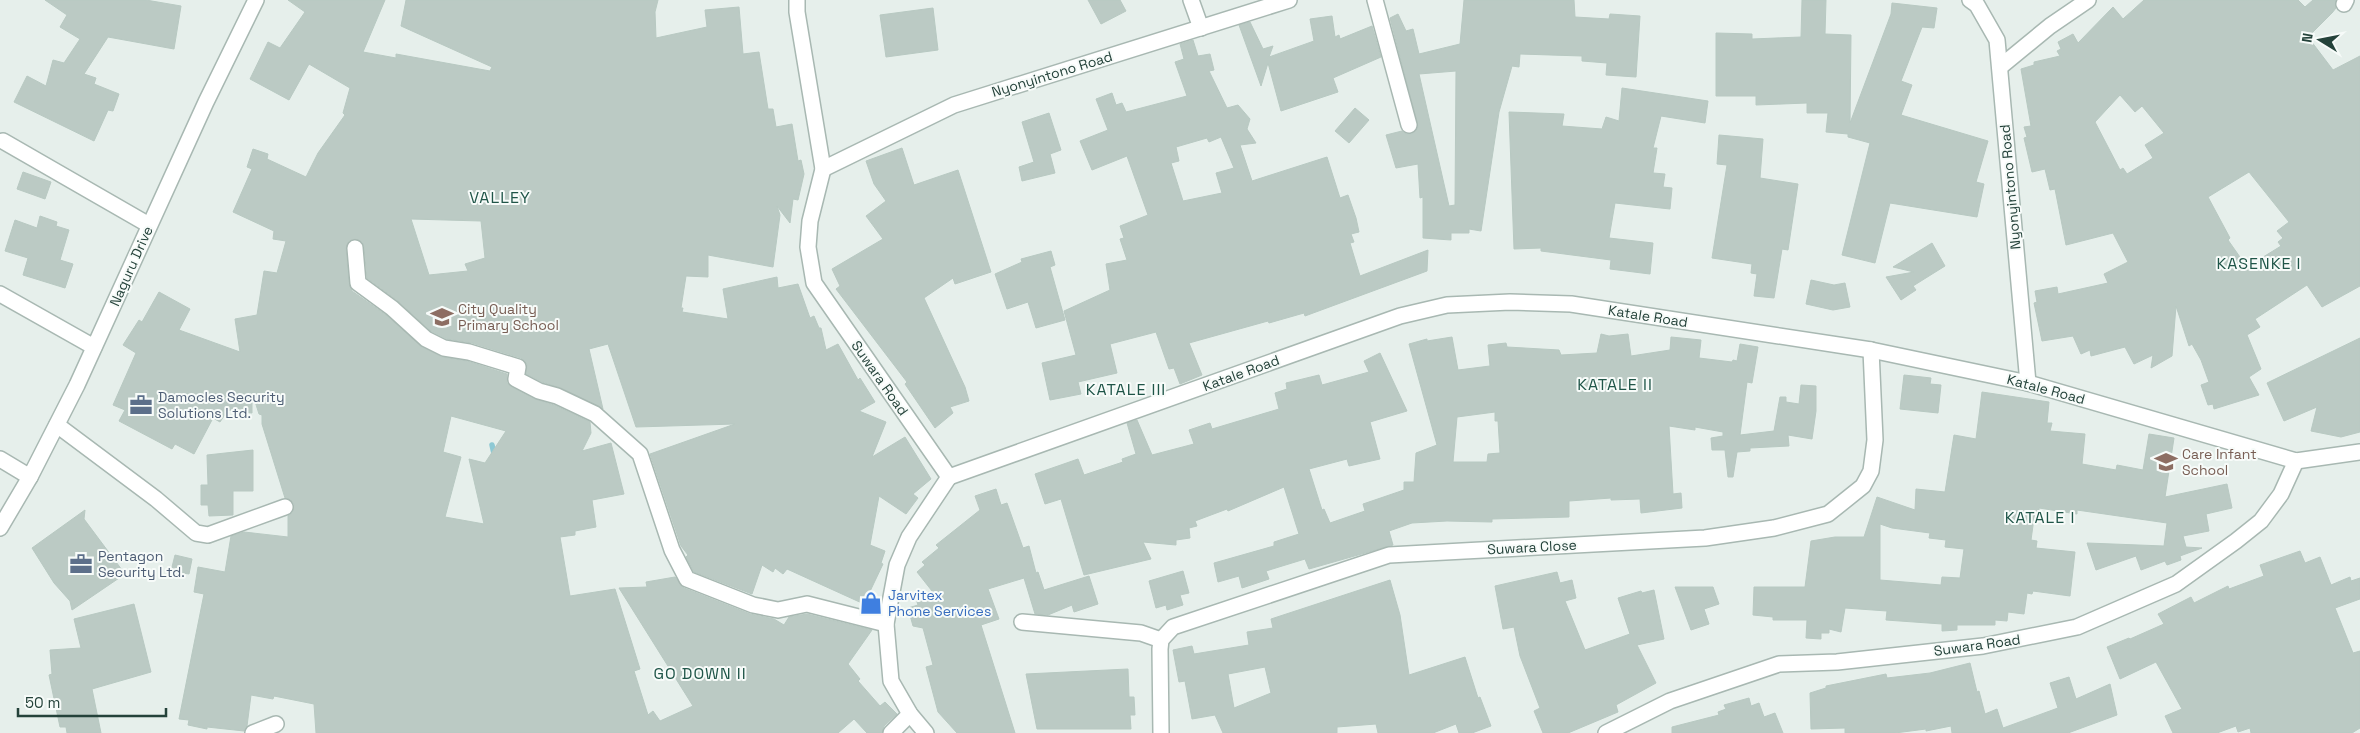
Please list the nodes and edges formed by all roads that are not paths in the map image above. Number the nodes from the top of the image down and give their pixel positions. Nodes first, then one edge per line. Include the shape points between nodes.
1 (256, 0) edge
2 (797, 0) edge
3 (1191, 0) edge
4 (1289, 0) edge
5 (1376, 0) edge
6 (1970, 0) edge
7 (2088, 0) edge
8 (1201, 28) junction
9 (2000, 67) junction
10 (1409, 125) dead end
11 (3, 141) dead end
12 (823, 169) junction
13 (149, 225) junction
14 (355, 248) dead end
15 (0, 294) edge
16 (94, 347) junction
17 (1871, 350) junction
18 (2028, 383) junction
19 (57, 425) junction
20 (2360, 452) edge
21 (0, 459) edge
22 (2296, 461) junction
23 (30, 477) junction
24 (949, 477) junction
25 (285, 507) dead end
26 (0, 528) edge
27 (1022, 622) dead end
28 (886, 624) junction
29 (1161, 640) junction
30 (910, 714) junction
31 (276, 724) dead end
32 (253, 733) edge
33 (891, 733) edge
34 (926, 733) edge
35 (1161, 733) edge
36 (1606, 733) edge

1 - 13 street, Naguru Drive
2 - 12 street, Suwara Road
3 - 8 street
4 - 8 street, Nyonyintono Road
5 - 10 street
6 - 9 street, Nyonyintono Road via 1997,40
7 - 9 street
8 - 12 street, Nyonyintono Road via 954,105
9 - 18 street, Nyonyintono Road
11 - 13 street
12 - 24 street, Suwara Road via 810,221 808,247 814,282
13 - 16 street, Naguru Drive
14 - 28 street via 358,284 392,308 426,339 444,348 518,367 516,379 596,414 621,434 640,454 672,550 686,579 753,605 778,610 807,604
15 - 16 street
16 - 19 street, Naguru Drive
17 - 18 street, Katale Road
17 - 24 street, Katale Road via 1571,304 1447,305 1391,320
17 - 29 street, Suwara Close via 1875,440 1871,471 1863,486 1828,514 1774,528 1705,538 1389,555 1173,627
18 - 22 street, Katale Road
19 - 23 street, Naguru Drive
19 - 25 street via 196,533 208,535
20 - 22 street, Katale Road
21 - 23 street
22 - 36 street, Suwara Road via 2281,494 2261,521 2236,541 2176,584 2077,627 1983,646 1838,662 1779,664 1670,701
23 - 26 street, Naguru Drive
24 - 28 street via 909,537 898,565
27 - 29 street via 1141,633
28 - 30 street via 891,681
29 - 35 street
30 - 33 street
30 - 34 street
31 - 32 street

